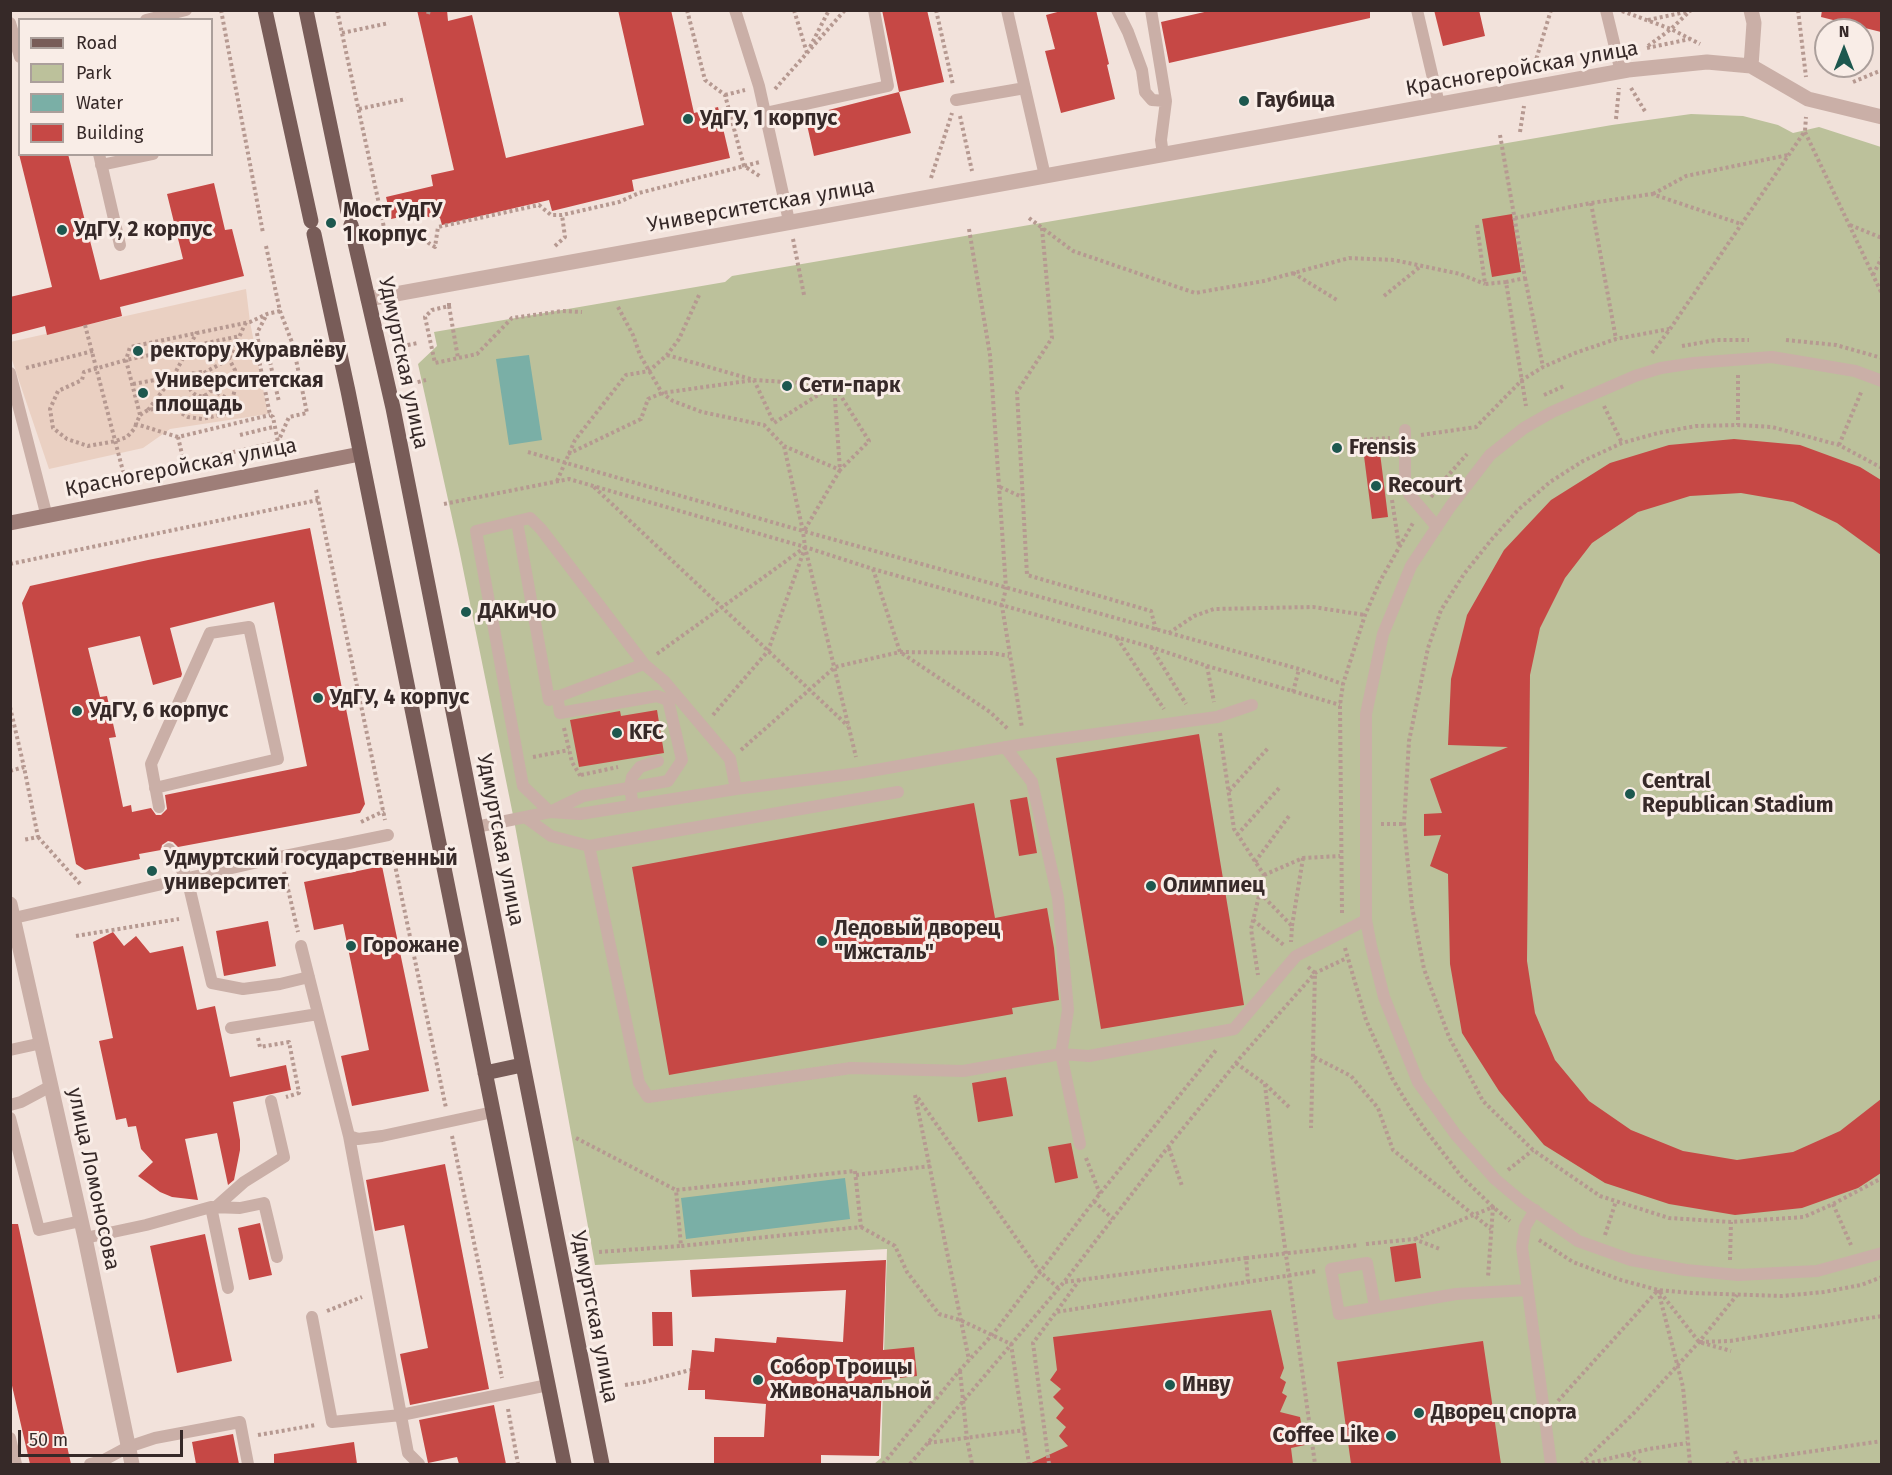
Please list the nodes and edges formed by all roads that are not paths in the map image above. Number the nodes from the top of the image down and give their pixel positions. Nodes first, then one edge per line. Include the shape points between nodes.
1 (186, 10) edge
2 (265, 10) edge
3 (306, 10) edge
4 (735, 10) edge
5 (873, 10) edge
6 (1007, 10) edge
7 (1118, 10) edge
8 (1151, 10) edge
9 (1417, 10) edge
10 (1606, 10) edge
11 (1752, 10) edge
12 (154, 18) edge
13 (10, 23) edge
14 (18, 50) edge
15 (1750, 66) junction
16 (1621, 72) junction
17 (1025, 88) junction
18 (956, 100) road end
19 (1166, 101) junction
20 (1439, 105) junction
21 (764, 108) junction
22 (1881, 117) edge
23 (1163, 155) junction
24 (135, 156) edge
25 (100, 160) edge
26 (1045, 176) junction
27 (789, 221) junction
28 (120, 245) dead end
29 (368, 299) junction
30 (13, 372) edge
31 (1881, 381) edge
32 (1405, 430) dead end
33 (360, 454) junction
34 (47, 516) junction
35 (517, 522) junction
36 (10, 524) edge
37 (1437, 527) junction
38 (644, 664) junction
39 (557, 696) junction
40 (1252, 705) dead end
41 (1005, 747) junction
42 (658, 761) dead end
43 (155, 788) junction
44 (630, 788) junction
45 (736, 789) junction
46 (898, 792) dead end
47 (633, 806) junction
48 (159, 807) dead end
49 (550, 812) junction
50 (525, 817) junction
51 (476, 827) junction
52 (388, 835) road end
53 (589, 846) junction
54 (169, 849) dead end
55 (187, 878) junction
56 (12, 911) edge
57 (1366, 920) junction
58 (301, 946) road end
59 (309, 977) junction
60 (318, 1014) junction
61 (231, 1028) dead end
62 (42, 1043) junction
63 (10, 1050) edge
64 (1061, 1054) junction
65 (522, 1065) junction
66 (485, 1073) junction
67 (51, 1086) junction
68 (271, 1101) road end
69 (10, 1104) edge
70 (493, 1112) junction
71 (10, 1118) edge
72 (349, 1136) junction
73 (1080, 1143) dead end
74 (214, 1207) junction
75 (1535, 1210) junction
76 (81, 1221) junction
77 (85, 1238) junction
78 (1881, 1253) edge
79 (277, 1257) dead end
80 (228, 1288) dead end
81 (1527, 1290) junction
82 (1375, 1307) junction
83 (312, 1317) road end
84 (548, 1385) junction
85 (401, 1415) junction
86 (10, 1438) edge
87 (128, 1447) junction
88 (16, 1464) edge
89 (90, 1464) edge
90 (132, 1464) edge
91 (248, 1464) edge
92 (419, 1464) edge
93 (564, 1464) edge
94 (602, 1464) edge
95 (1551, 1464) edge

1 - 12 lane
2 - 33 main road
3 - 29 main road, Удмуртская улица
4 - 21 lane
5 - 21 lane via 888,86
6 - 17 lane
7 - 19 lane via 1142,70 1145,92 1152,100
8 - 19 lane
9 - 20 lane
10 - 16 lane
11 - 15 street
13 - 14 lane
15 - 16 street, Красногеройская улица via 1707,62
15 - 22 street, Красногеройская улица via 1808,99
16 - 20 street, Красногеройская улица
17 - 18 lane
17 - 26 lane
19 - 23 lane
20 - 23 street, Красногеройская улица
21 - 27 lane
23 - 26 street, Университетская улица
24 - 25 lane
25 - 28 lane
26 - 27 street, Университетская улица
27 - 29 street, Университетская улица
29 - 51 main road, Удмуртская улица
30 - 34 lane
31 - 37 lane via 1856,371 1772,357 1694,363 1635,376 1524,428 1490,454
32 - 37 lane via 1405,481 1409,495
33 - 34 street, Красногеройская улица
33 - 66 main road
34 - 36 street, Красногеройская улица
35 - 38 lane via 530,518 541,529
35 - 39 lane via 549,700
35 - 49 lane via 476,531 523,786
37 - 57 lane via 1411,566 1383,634 1366,714
38 - 39 lane
38 - 45 lane via 664,681 730,759
39 - 44 lane via 560,713 657,696 668,700 682,760 668,781
40 - 41 lane via 1217,717
41 - 45 lane via 859,773
41 - 64 lane via 1032,782 1058,898 1068,1010
42 - 44 lane via 640,767
43 - 43 lane via 151,764 210,633 249,627 278,759
43 - 48 lane
44 - 47 lane
44 - 49 lane via 583,796
45 - 47 lane
46 - 53 lane
47 - 49 lane via 580,814
49 - 50 lane
50 - 51 lane
50 - 53 lane via 551,836
51 - 65 main road, Удмуртская улица
52 - 55 lane
53 - 64 lane via 639,1083 648,1097 851,1068 963,1071
54 - 55 lane
55 - 56 lane via 94,900
55 - 59 lane via 212,983 243,989
56 - 62 street, улица Ломоносова
57 - 64 lane via 1296,956 1234,1029 1089,1056
57 - 75 lane via 1384,997 1418,1082 1456,1135 1495,1179
58 - 59 lane
59 - 60 lane
60 - 61 lane
60 - 72 lane
62 - 63 lane
62 - 67 street, улица Ломоносова
64 - 73 lane
65 - 66 main road
65 - 94 main road, Удмуртская улица
66 - 70 main road
67 - 69 lane
67 - 76 street, улица Ломоносова
68 - 74 lane via 284,1157
70 - 72 lane via 358,1140
70 - 84 main road
71 - 76 lane via 39,1230
72 - 85 lane
74 - 77 lane
74 - 79 lane via 240,1208 264,1203
74 - 80 lane
75 - 78 lane via 1578,1241 1631,1260 1686,1270 1738,1275 1817,1271
75 - 81 lane via 1525,1227 1522,1247
76 - 77 street, улица Ломоносова
77 - 87 street, улица Ломоносова
81 - 82 lane via 1456,1294
81 - 95 lane
82 - 82 lane via 1339,1314 1331,1269 1367,1263
83 - 85 lane via 332,1422
84 - 85 lane
84 - 93 main road
85 - 92 lane via 408,1453
86 - 88 lane
87 - 89 lane
87 - 90 street, улица Ломоносова
87 - 91 lane via 154,1438 240,1422

